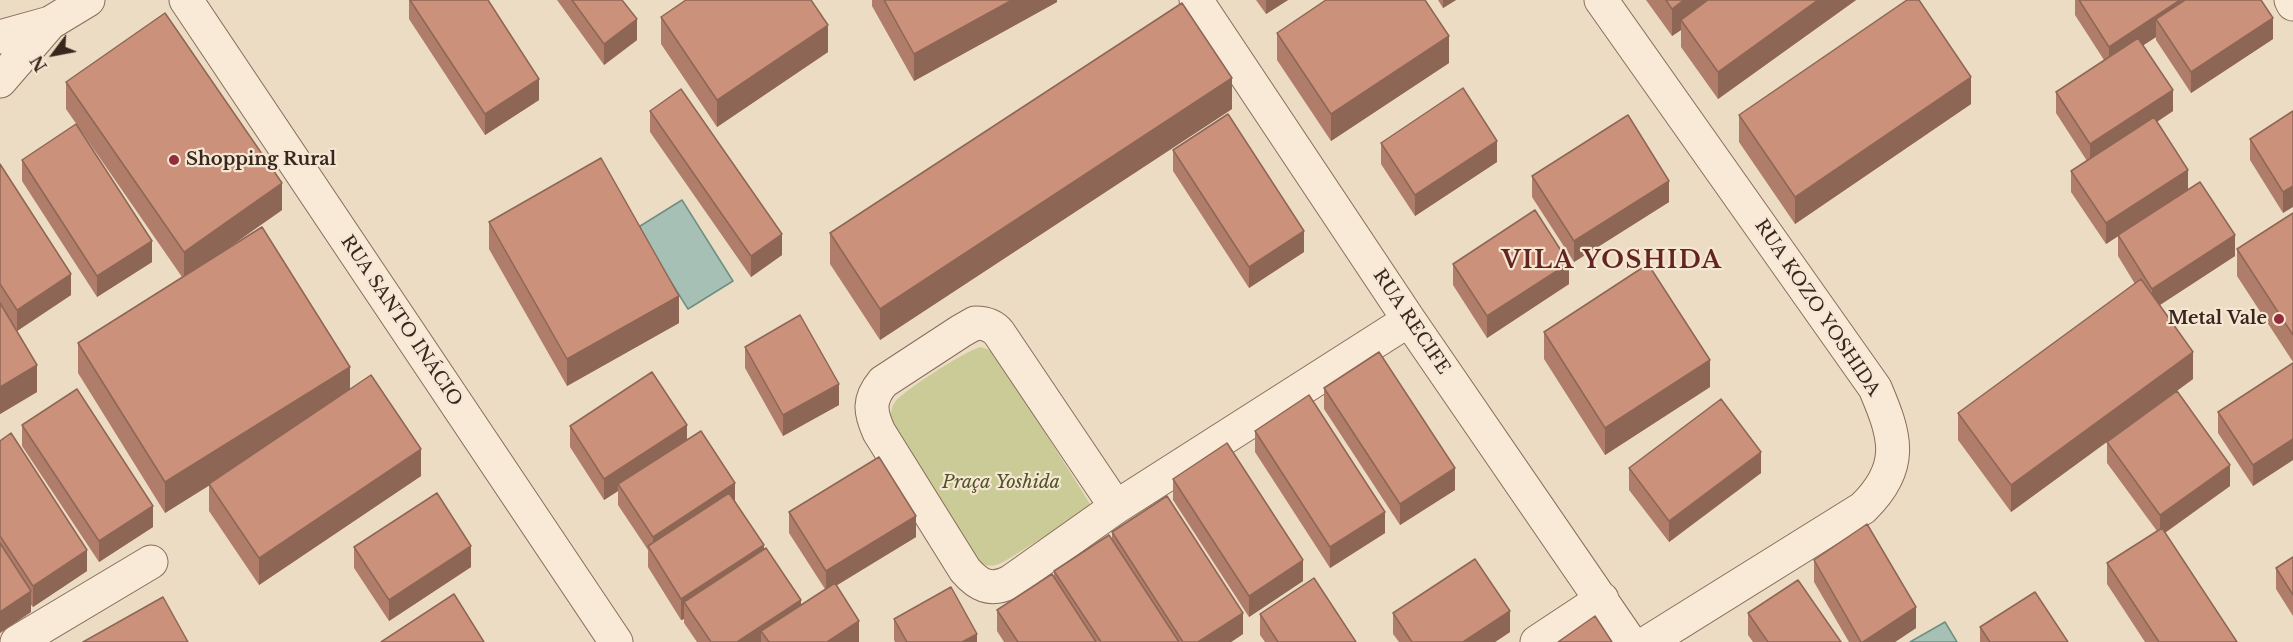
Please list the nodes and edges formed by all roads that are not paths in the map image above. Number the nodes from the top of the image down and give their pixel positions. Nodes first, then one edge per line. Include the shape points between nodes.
1 (88, 0) edge
2 (186, 0) edge
3 (1196, 0) edge
4 (1601, 0) edge
5 (2290, 0) edge
6 (2293, 4) edge
7 (50, 23) junction
8 (0, 38) edge
9 (0, 81) edge
10 (1409, 320) junction
11 (1116, 507) junction
12 (151, 562) dead end
13 (1602, 599) junction
14 (17, 642) edge
15 (616, 642) edge
16 (1537, 642) edge
17 (1630, 642) edge
18 (1648, 642) edge

1 - 7 street
2 - 15 street, RUA SANTO INÁCIO
3 - 10 street, RUA RECIFE
4 - 18 street, RUA KOZO YOSHIDA via 1875,388 1893,440 1889,470 1875,496 1863,508
5 - 6 street
7 - 8 street
7 - 9 street
10 - 11 street
10 - 13 street, RUA RECIFE
11 - 11 street via 994,327 975,323 889,378 874,394 872,410 879,432 964,570 986,587 1010,582
12 - 14 street
13 - 16 street
13 - 17 street, RUA RECIFE

